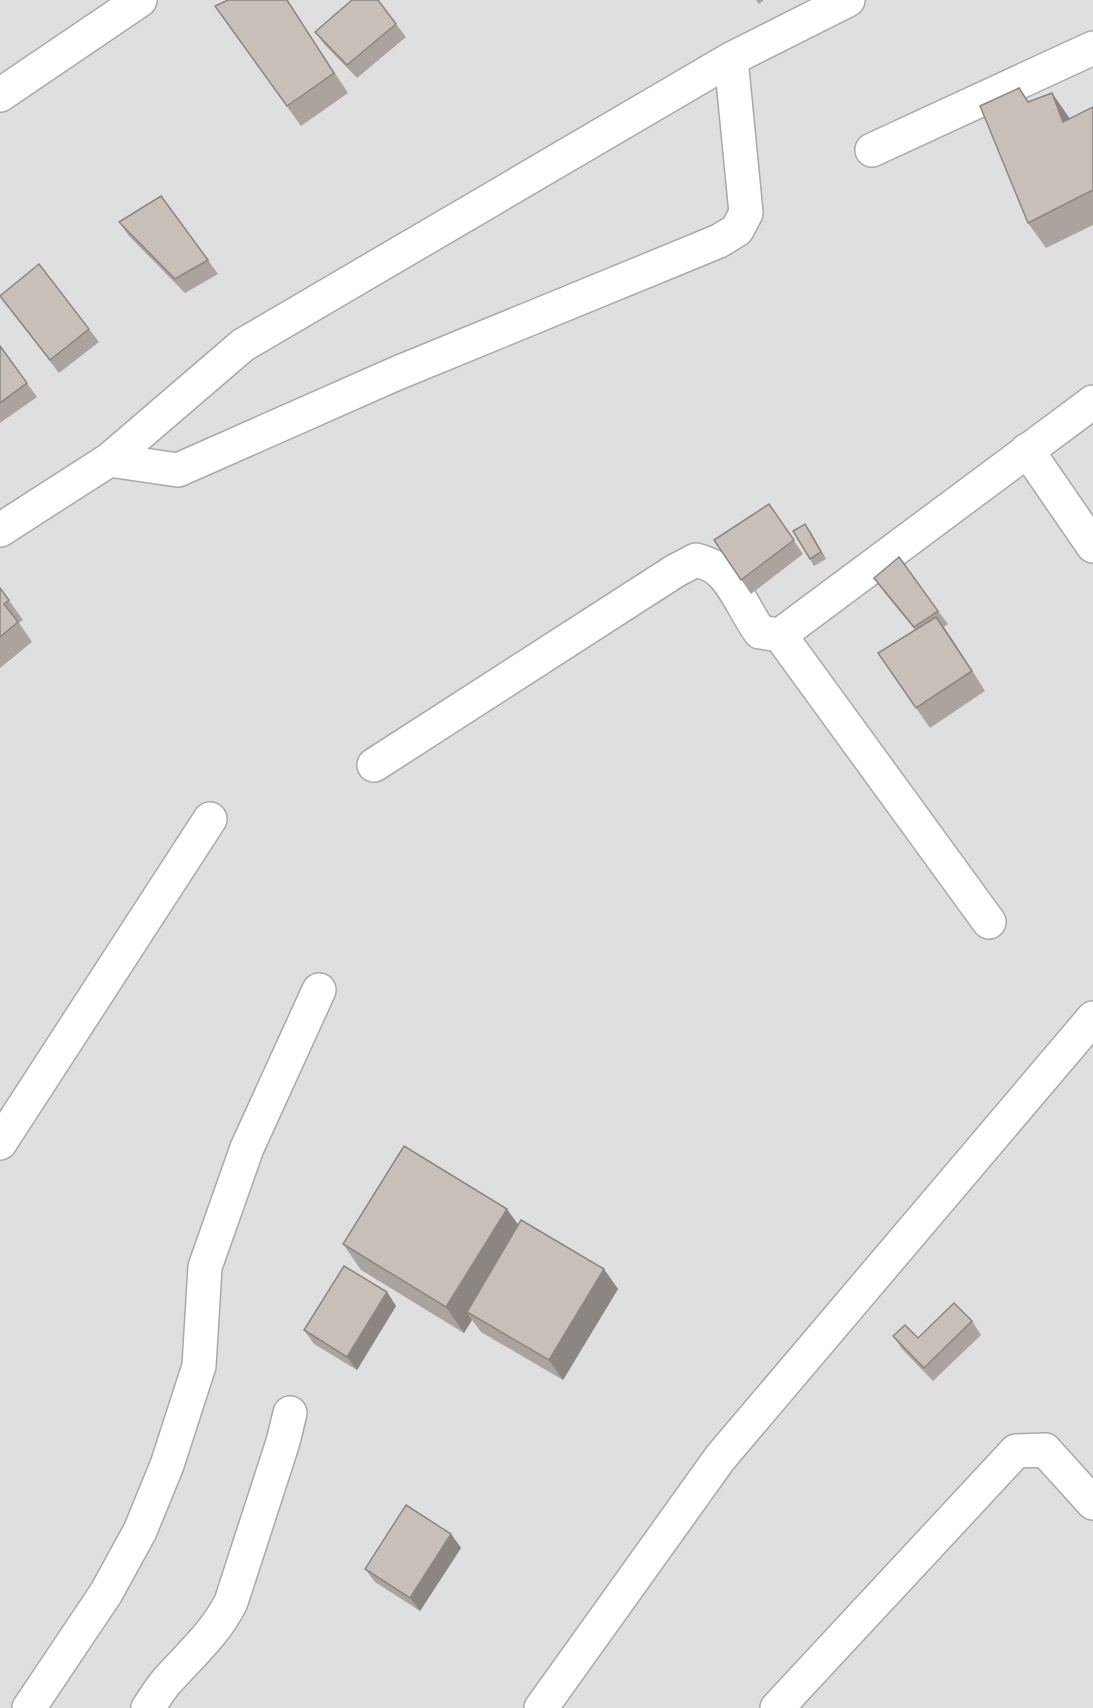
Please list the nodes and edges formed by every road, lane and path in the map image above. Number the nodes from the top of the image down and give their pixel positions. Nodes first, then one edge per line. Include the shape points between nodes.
1 (140, 0) edge
2 (848, 0) edge
3 (1093, 48) edge
4 (731, 59) junction
5 (0, 96) edge
6 (872, 150) dead end
7 (1093, 402) edge
8 (1027, 450) junction
9 (110, 460) junction
10 (0, 530) edge
11 (1093, 546) edge
12 (780, 635) junction
13 (374, 765) dead end
14 (210, 819) dead end
15 (989, 922) dead end
16 (319, 990) dead end
17 (1093, 1018) edge
18 (0, 1143) edge
19 (290, 1413) dead end
20 (1093, 1503) edge
21 (29, 1708) edge
22 (148, 1708) edge
23 (541, 1708) edge
24 (777, 1708) edge

1 - 5 street
2 - 4 street
3 - 6 street
4 - 9 street via 243,345
4 - 9 street via 746,213 737,230 719,241 395,374 178,470
7 - 8 street
8 - 11 street
8 - 12 street
9 - 10 street
12 - 13 street via 760,632 716,567 696,560
12 - 15 street
14 - 18 street
16 - 21 street via 247,1148 206,1267 199,1366 167,1466 140,1531 106,1593
17 - 23 street via 720,1458
19 - 22 street via 231,1602 210,1636 165,1683
20 - 24 street via 1045,1450 1016,1451

